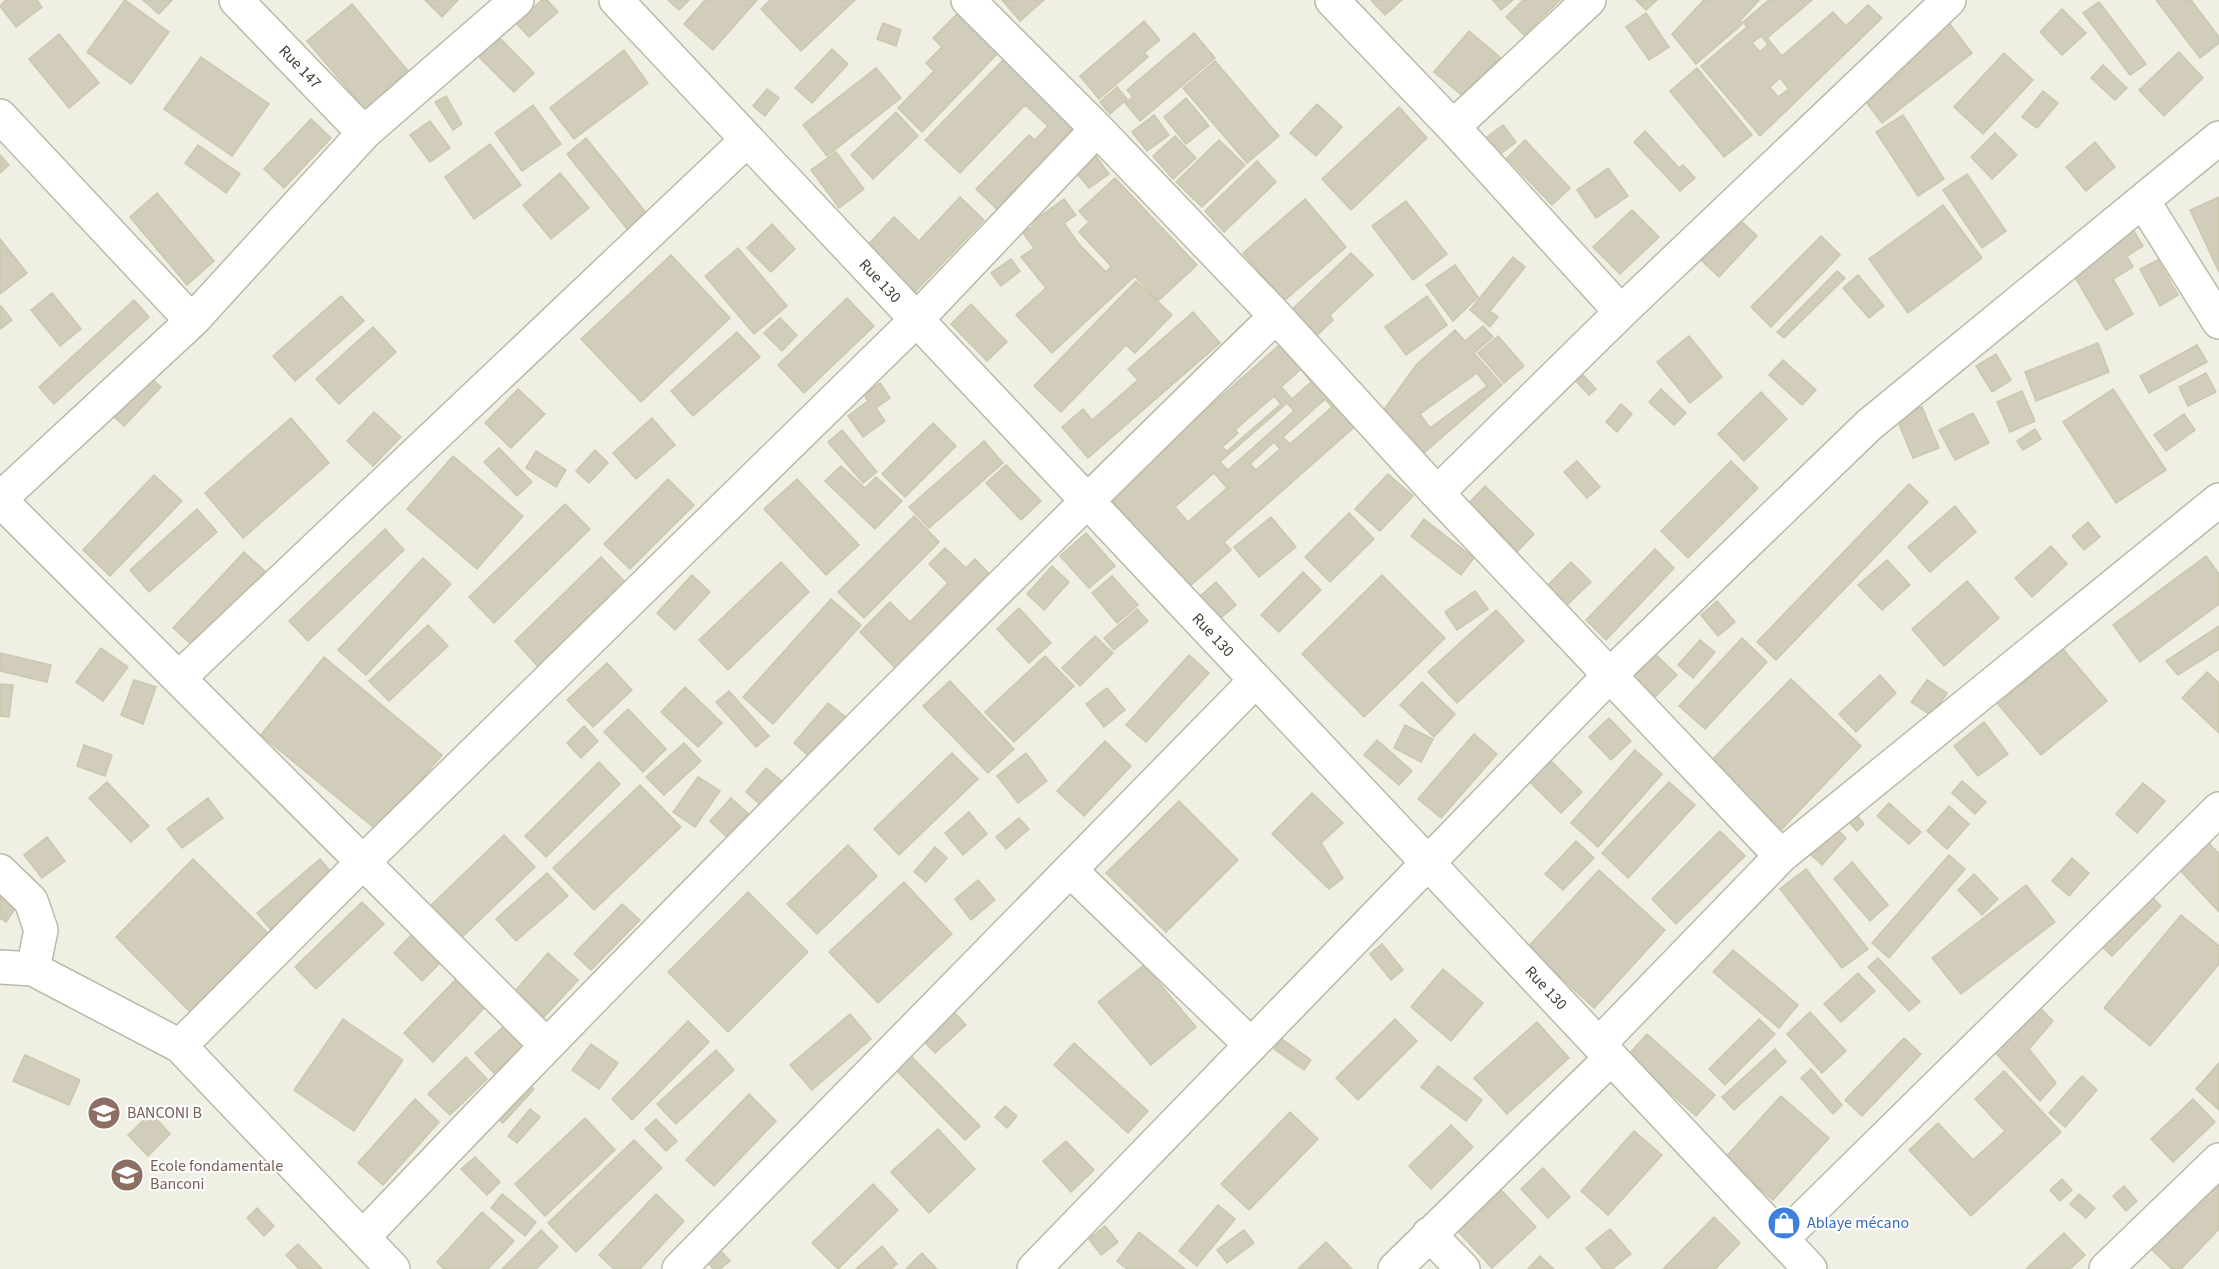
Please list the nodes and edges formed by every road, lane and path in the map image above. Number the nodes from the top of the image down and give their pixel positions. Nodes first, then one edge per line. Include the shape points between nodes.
1 (236, 0) edge
2 (517, 0) edge
3 (616, 0) edge
4 (968, 0) edge
5 (1332, 0) edge
6 (1589, 0) edge
7 (1950, 0) edge
8 (0, 116) edge
9 (1453, 127) junction
10 (1097, 129) junction
11 (364, 133) junction
12 (2219, 138) edge
13 (747, 140) junction
14 (2143, 201) junction
15 (1621, 312) junction
16 (1276, 316) junction
17 (916, 320) junction
18 (192, 321) junction
19 (2219, 322) edge
20 (1437, 493) junction
21 (0, 499) edge
22 (2219, 500) edge
23 (1087, 501) junction
24 (1609, 676) junction
25 (179, 678) junction
26 (1256, 680) junction
27 (2219, 809) edge
28 (1781, 856) junction
29 (363, 862) junction
30 (1429, 863) junction
31 (1070, 870) junction
32 (0, 871) edge
33 (0, 967) edge
34 (33, 969) junction
35 (546, 1045) junction
36 (1251, 1045) junction
37 (180, 1046) junction
38 (1605, 1051) junction
39 (2219, 1160) edge
40 (1429, 1234) junction
41 (363, 1237) junction
42 (1782, 1239) junction
43 (393, 1269) edge
44 (679, 1269) edge
45 (1034, 1269) edge
46 (1395, 1269) edge
47 (1463, 1269) edge
48 (1810, 1269) edge
49 (2106, 1269) edge

1 - 11 street, Rue 147
2 - 11 street
3 - 13 street, Rue 130
4 - 10 street
5 - 9 street
6 - 9 street
7 - 15 street
8 - 18 street
9 - 15 street
10 - 16 street
10 - 17 street
11 - 18 street
12 - 14 street
13 - 17 street, Rue 130
13 - 25 street
14 - 19 street
14 - 24 street via 1869,425
15 - 20 street
16 - 20 street
16 - 23 street
17 - 23 street, Rue 130
17 - 29 street
18 - 21 street
20 - 24 street
21 - 25 street
22 - 28 street
23 - 26 street, Rue 130
23 - 35 street
24 - 28 street
24 - 30 street
25 - 29 street
26 - 30 street, Rue 130
26 - 31 street
27 - 42 street
28 - 38 street
29 - 35 street
29 - 37 street
30 - 36 street
30 - 38 street, Rue 130
31 - 36 street
31 - 44 street
32 - 34 street via 31,901 38,920 41,930
33 - 34 street
34 - 37 street
35 - 41 street
36 - 45 street
37 - 41 street
38 - 40 street
38 - 42 street, Rue 130
39 - 49 street
40 - 46 street
40 - 47 street
41 - 43 street
42 - 48 street, Rue 130

